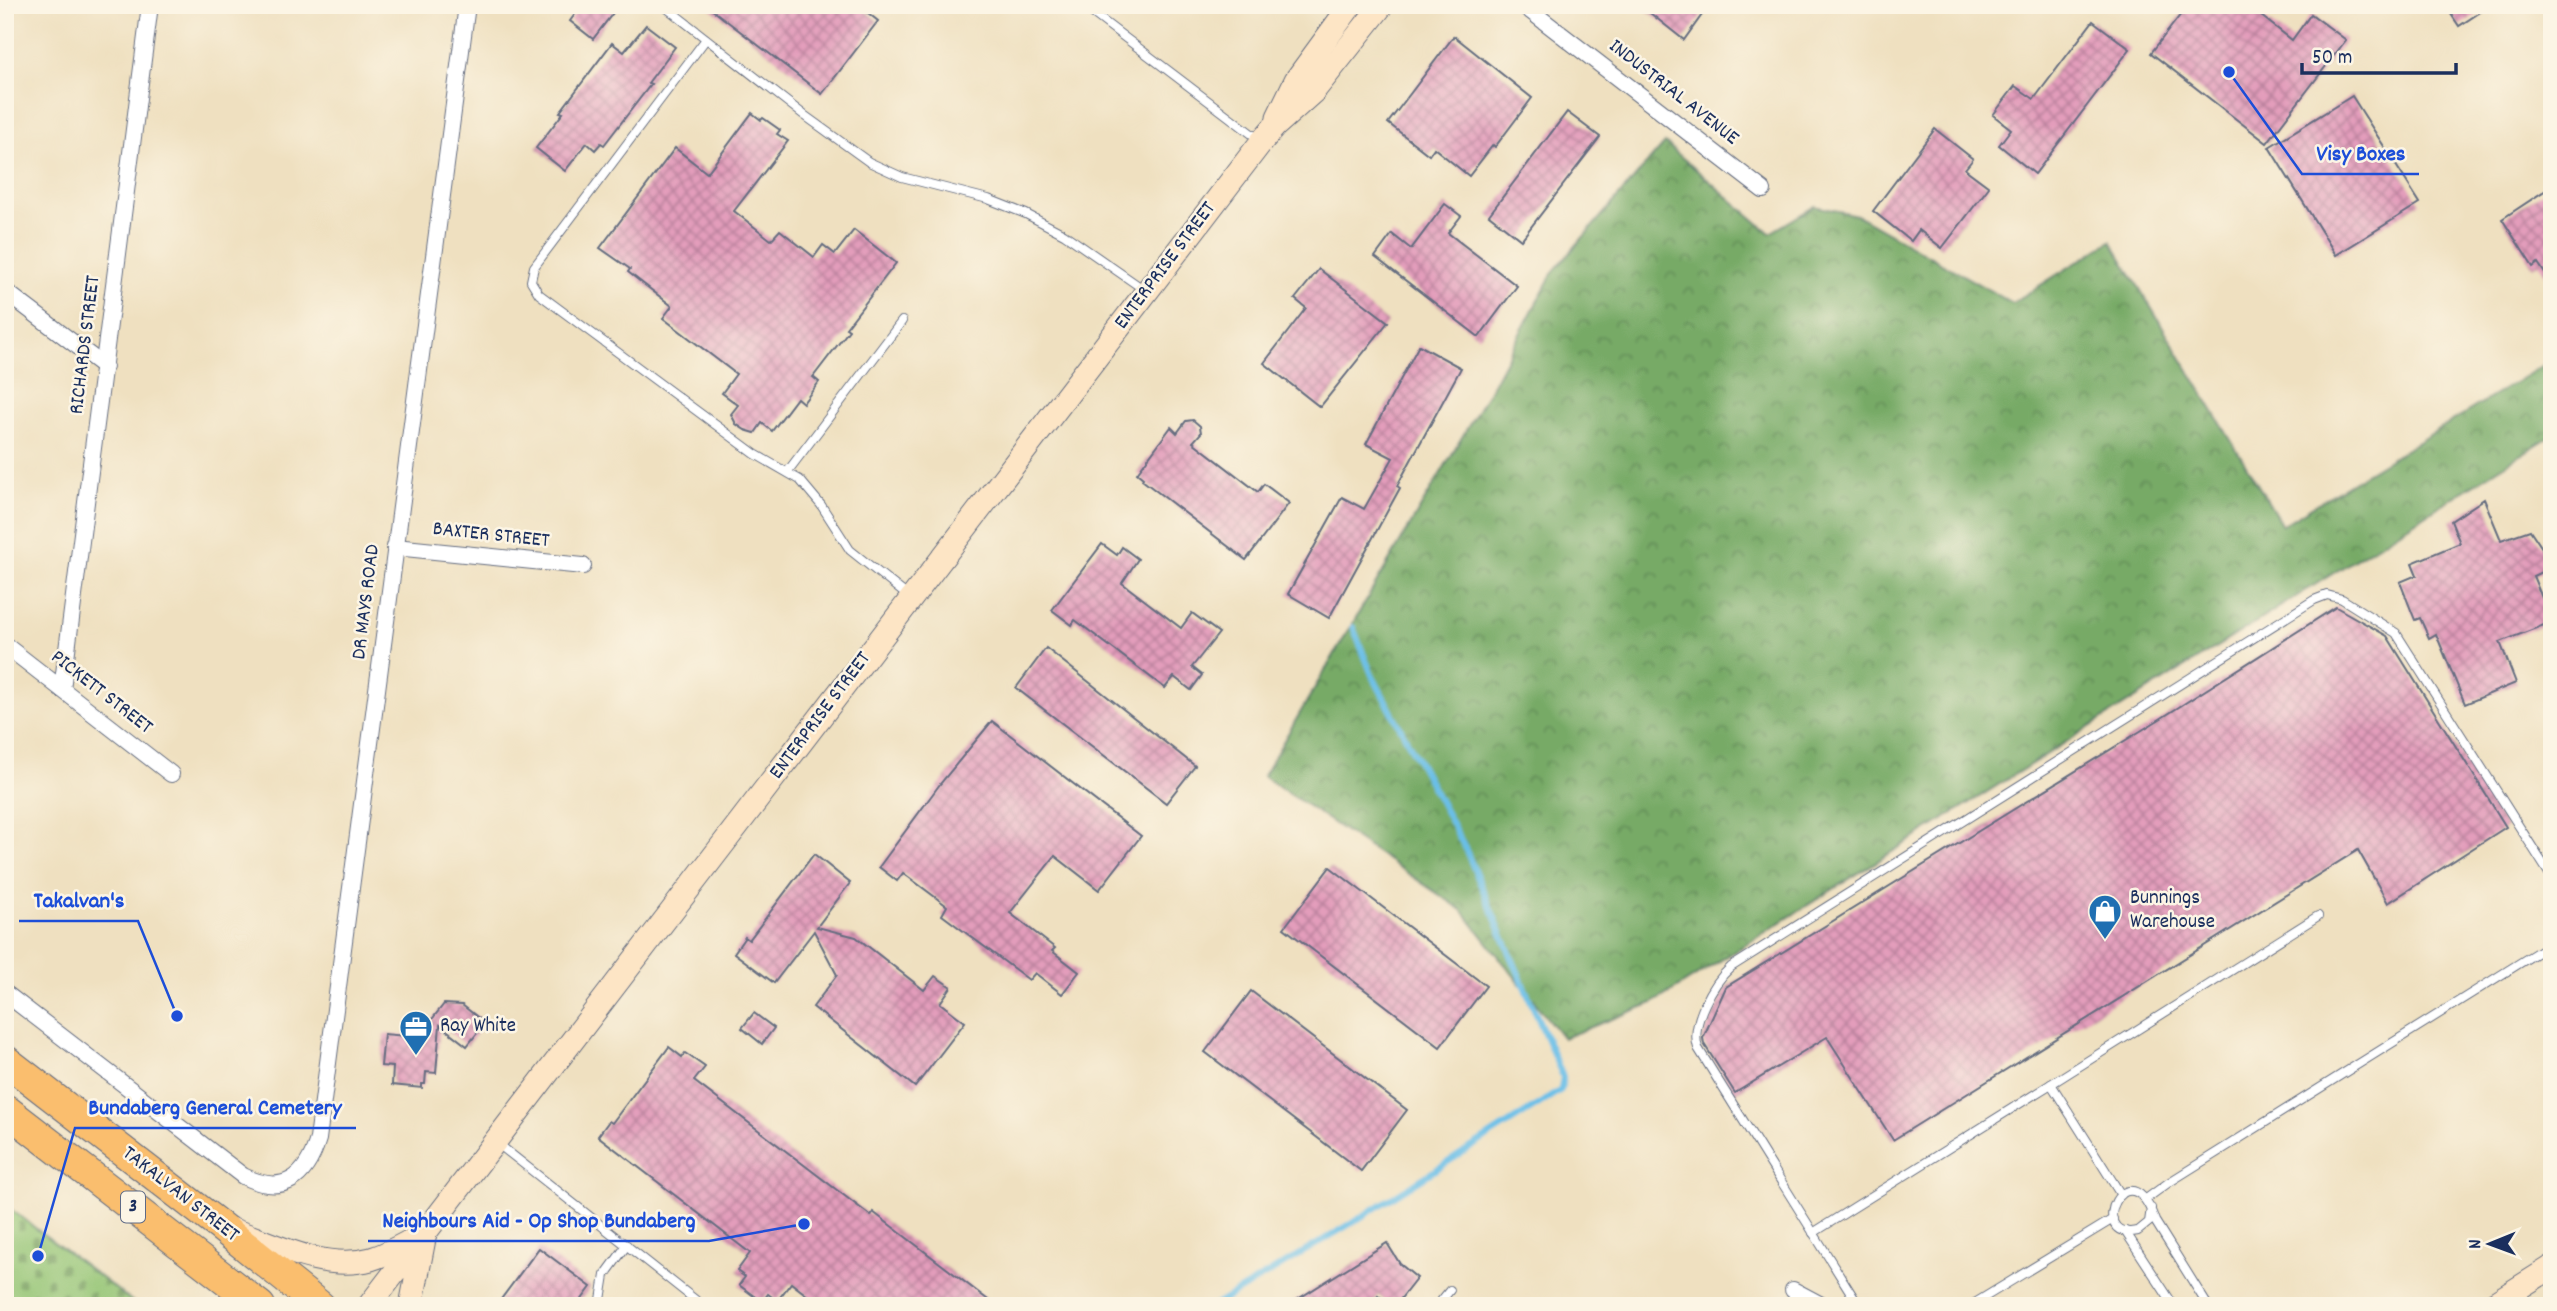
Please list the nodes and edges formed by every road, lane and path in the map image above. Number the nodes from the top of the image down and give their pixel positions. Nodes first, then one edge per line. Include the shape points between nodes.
1 (467, 5) edge
2 (663, 5) edge
3 (1082, 5) edge
4 (1352, 5) edge
5 (1382, 5) edge
6 (1523, 5) edge
7 (147, 7) edge
8 (706, 38) junction
9 (1268, 134) junction
10 (1763, 190) dead end
11 (5, 291) edge
12 (1147, 292) junction
13 (902, 321) dead end
14 (105, 367) junction
15 (788, 471) junction
16 (395, 547) junction
17 (583, 566) dead end
18 (911, 598) junction
19 (5, 645) edge
20 (62, 689) junction
21 (171, 774) dead end
22 (2552, 878) edge
23 (2318, 915) dead end
24 (2552, 943) edge
25 (5, 993) edge
26 (5, 1060) edge
27 (2051, 1084) junction
28 (5, 1109) edge
29 (495, 1141) junction
30 (2121, 1195) junction
31 (2146, 1199) junction
32 (2151, 1208) junction
33 (2113, 1219) junction
34 (220, 1226) junction
35 (2125, 1231) junction
36 (426, 1233) junction
37 (1814, 1233) junction
38 (626, 1245) junction
39 (2552, 1267) edge
40 (1450, 1290) dead end
41 (1793, 1290) dead end
42 (260, 1306) edge
43 (320, 1306) edge
44 (369, 1306) edge
45 (411, 1306) edge
46 (600, 1306) edge
47 (703, 1306) edge
48 (1437, 1306) edge
49 (1823, 1306) edge
50 (1859, 1306) edge
51 (1970, 1306) edge
52 (2174, 1306) edge
53 (2207, 1306) edge
54 (2490, 1306) edge

1 - 16 street, DR MAYS ROAD
2 - 8 lane
3 - 9 lane
4 - 9 street, ENTERPRISE STREET via 1296,80
5 - 9 street, ENTERPRISE STREET via 1313,92
6 - 10 street, INDUSTRIAL AVENUE
7 - 14 street, RICHARDS STREET
8 - 12 lane via 869,162 902,177 988,199 1026,214 1064,234
8 - 15 lane via 546,249 531,281 539,294 755,454
9 - 12 street, ENTERPRISE STREET
11 - 14 street
12 - 18 street, ENTERPRISE STREET
13 - 15 lane
14 - 20 street, RICHARDS STREET
15 - 18 lane via 812,492 850,550
16 - 17 street, BAXTER STREET
16 - 25 street, DR MAYS ROAD via 318,1139 305,1170 278,1184 243,1176
18 - 29 street, ENTERPRISE STREET
19 - 20 street, PICKETT STREET
20 - 21 street, PICKETT STREET
22 - 37 lane via 2396,633 2342,599 2327,595 2314,600 1721,975 1697,1024 1698,1048
23 - 27 lane
24 - 31 lane
26 - 34 highway, TAKALVAN STREET / 3
27 - 30 lane
27 - 37 lane
28 - 42 highway, TAKALVAN STREET / 3
29 - 36 street, ENTERPRISE STREET
29 - 38 lane
30 - 31 lane via 2133,1192
30 - 33 lane via 2113,1204
31 - 32 lane
32 - 35 lane via 2145,1227
32 - 53 lane
33 - 35 lane
33 - 51 lane
34 - 36 street via 306,1256 345,1263 372,1258
34 - 43 highway, TAKALVAN STREET / 3
35 - 52 lane
36 - 44 street, ENTERPRISE STREET
36 - 45 street
37 - 50 lane
38 - 46 lane via 604,1275
38 - 47 lane
39 - 54 street
40 - 48 lane
41 - 49 street

